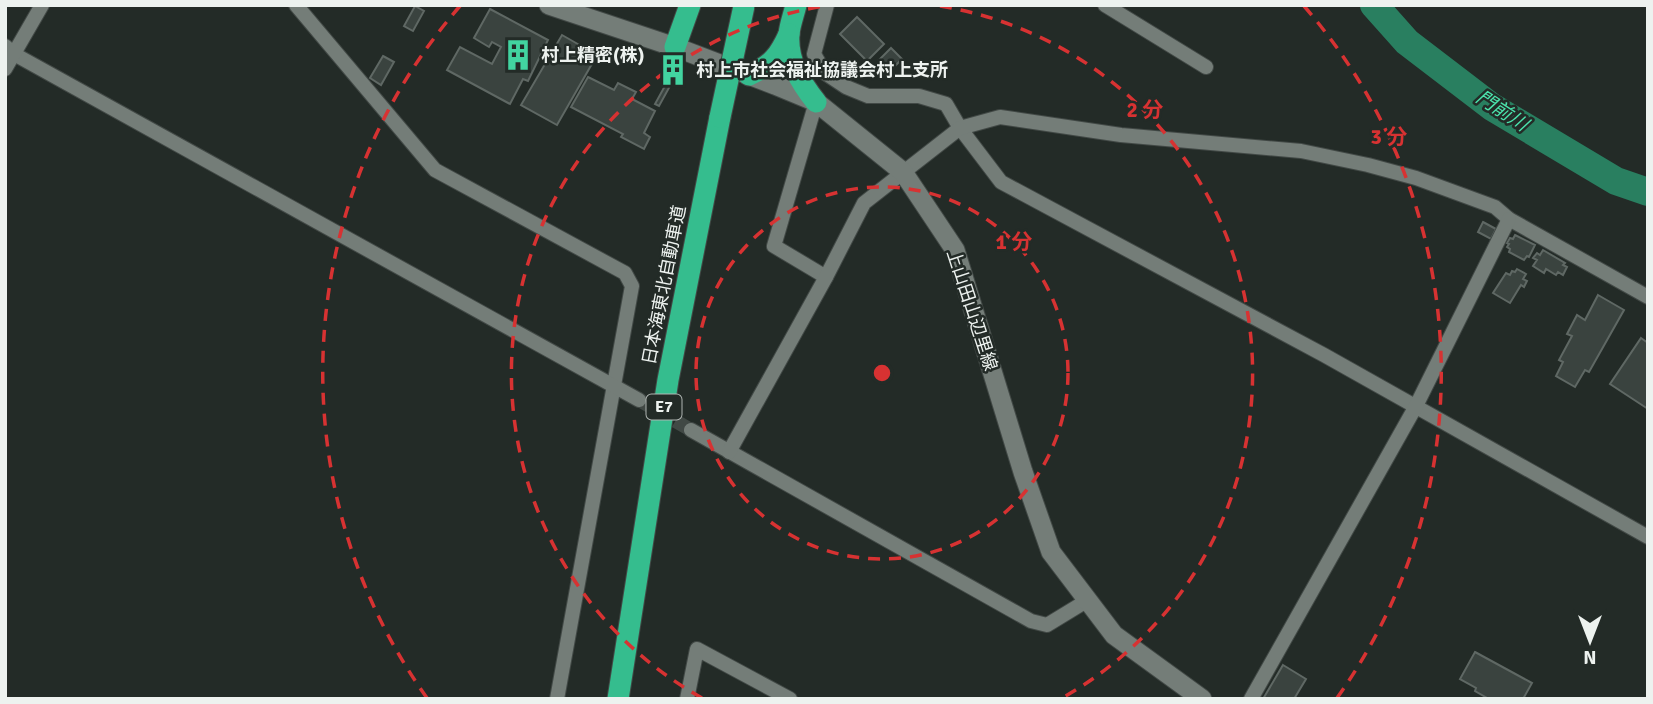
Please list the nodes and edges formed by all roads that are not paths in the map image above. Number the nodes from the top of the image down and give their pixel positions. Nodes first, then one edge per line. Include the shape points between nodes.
1 (42, 5) edge
2 (296, 5) edge
3 (549, 5) edge
4 (690, 5) edge
5 (796, 5) edge
6 (827, 5) edge
7 (1105, 5) edge
8 (744, 6) edge
9 (789, 34) junction
10 (675, 47) junction
11 (9, 50) edge
12 (1206, 67) dead end
13 (5, 69) edge
14 (749, 75) junction
15 (816, 102) junction
16 (960, 128) junction
17 (903, 172) junction
18 (1509, 219) junction
19 (826, 277) junction
20 (1648, 297) edge
21 (614, 387) junction
22 (639, 400) tunnel mouth
23 (1416, 406) junction
24 (691, 430) tunnel mouth
25 (729, 452) junction
26 (1648, 537) edge
27 (1088, 600) junction
28 (557, 699) edge
29 (618, 699) edge
30 (687, 699) edge
31 (790, 699) edge
32 (1202, 699) edge
33 (1251, 699) edge

1 - 11 street
2 - 21 street via 435,170 625,273 632,285
3 - 10 main road, 上山田山辺里線
4 - 10 highway
5 - 9 highway
6 - 16 street via 814,54 825,73 868,96 919,96 946,104
7 - 12 street
8 - 29 highway, 日本海東北自動車道 / E7, bridge via 668,380
9 - 14 highway via 779,54
9 - 15 highway via 797,75
10 - 14 main road, 上山田山辺里線
11 - 13 street
11 - 21 street
14 - 15 main road, 上山田山辺里線
15 - 17 main road, 上山田山辺里線
15 - 19 street via 774,246
16 - 17 street
16 - 18 street via 1000,117 1121,135 1301,151 1416,178 1494,208
16 - 23 street via 1001,182
17 - 19 street via 864,203
17 - 27 main road, 上山田山辺里線 via 955,250 1051,552
18 - 20 street
18 - 23 street
19 - 25 street
21 - 22 street
21 - 28 street
23 - 26 street
23 - 33 street
24 - 25 street
25 - 27 street via 1031,621 1047,625
27 - 32 main road, 上山田山辺里線 via 1114,635
30 - 31 street via 697,649

